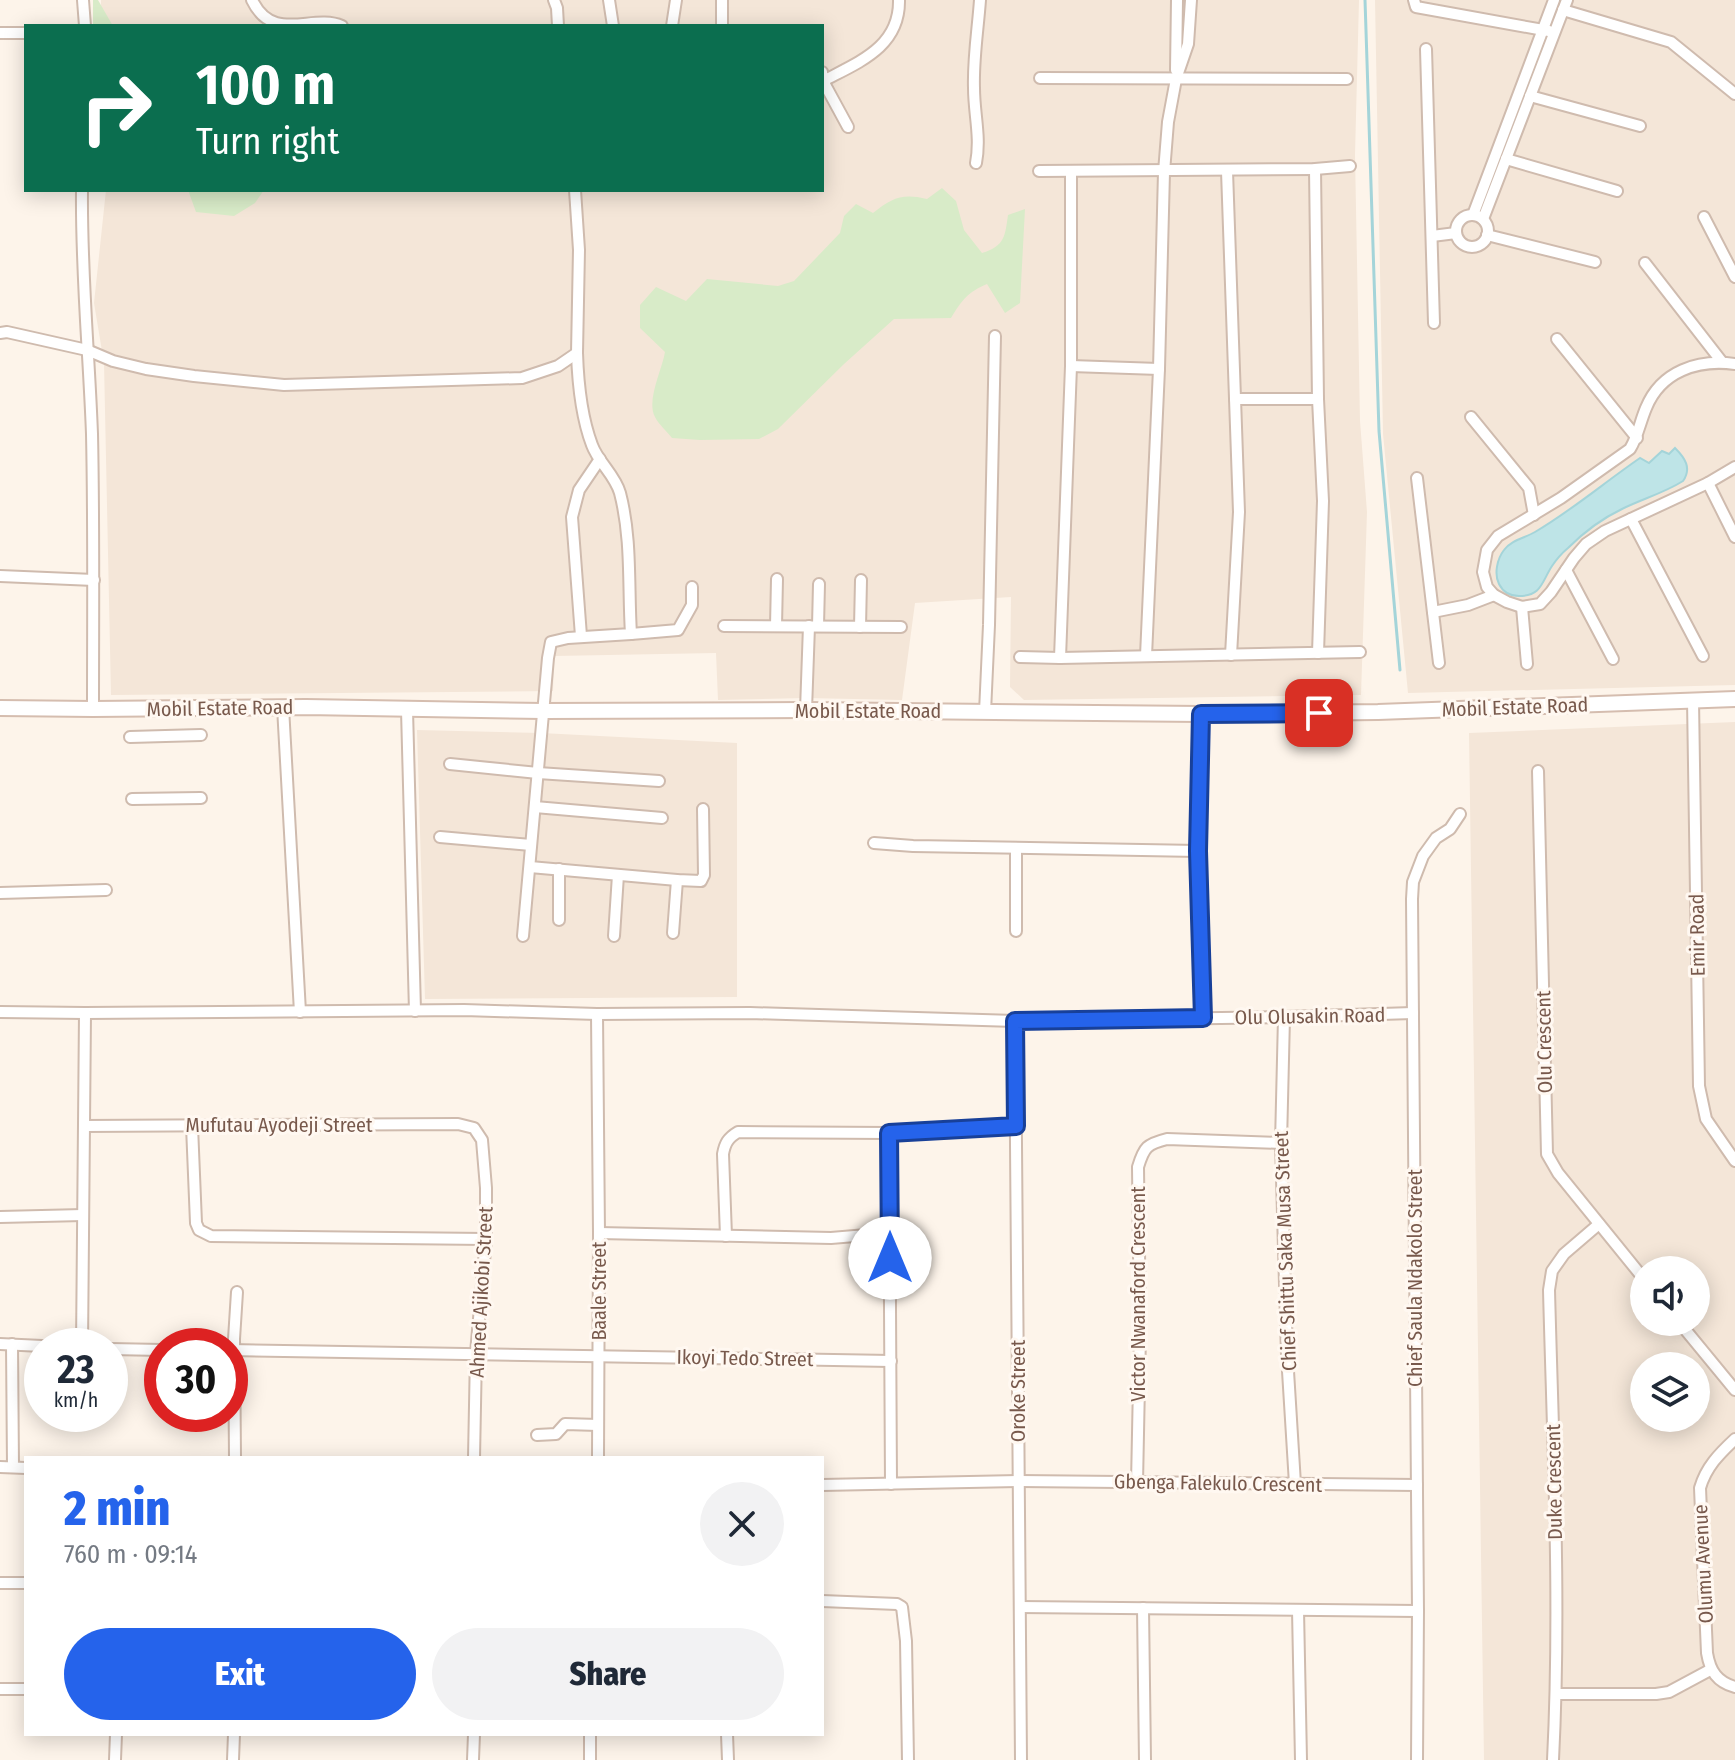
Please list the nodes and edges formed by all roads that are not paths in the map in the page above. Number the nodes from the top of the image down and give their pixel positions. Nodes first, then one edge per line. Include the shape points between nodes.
1 (83, 0) edge
2 (252, 0) edge
3 (554, 0) edge
4 (609, 0) edge
5 (676, 0) edge
6 (722, 0) edge
7 (899, 0) edge
8 (980, 0) edge
9 (1177, 0) edge
10 (1191, 0) edge
11 (1414, 0) edge
12 (1554, 0) edge
13 (1565, 5) edge
14 (85, 24) edge
15 (288, 24) edge
16 (305, 24) edge
17 (336, 24) edge
18 (558, 24) edge
19 (613, 24) edge
20 (672, 24) edge
21 (722, 24) edge
22 (1543, 29) junction
23 (1555, 32) junction
24 (0, 33) edge
25 (24, 33) edge
26 (1426, 49) dead end
27 (824, 76) edge
28 (824, 78) edge
29 (1040, 78) dead end
30 (1176, 79) junction
31 (1347, 79) dead end
32 (1735, 94) edge
33 (1530, 96) junction
34 (1640, 126) dead end
35 (848, 127) dead end
36 (1506, 159) junction
37 (976, 163) dead end
38 (1350, 166) dead end
39 (1315, 169) junction
40 (1039, 171) dead end
41 (1227, 171) junction
42 (1071, 172) junction
43 (1164, 172) junction
44 (1617, 191) dead end
45 (82, 192) edge
46 (575, 192) edge
47 (1478, 217) junction
48 (1704, 217) dead end
49 (1456, 233) junction
50 (1487, 235) junction
51 (1432, 236) junction
52 (1595, 262) dead end
53 (1645, 263) dead end
54 (1735, 277) edge
55 (1434, 323) dead end
56 (0, 333) edge
57 (995, 336) dead end
58 (1557, 339) dead end
59 (87, 350) junction
60 (577, 353) junction
61 (1722, 362) junction
62 (1735, 364) edge
63 (1071, 366) junction
64 (1159, 369) junction
65 (1235, 399) junction
66 (1318, 399) junction
67 (1471, 417) dead end
68 (1637, 438) junction
69 (600, 459) junction
70 (1735, 467) edge
71 (1417, 478) dead end
72 (1708, 483) junction
73 (1534, 515) junction
74 (1631, 519) junction
75 (1735, 537) edge
76 (1566, 570) junction
77 (0, 576) edge
78 (777, 579) dead end
79 (94, 580) junction
80 (861, 580) dead end
81 (819, 584) dead end
82 (692, 587) dead end
83 (1494, 595) junction
84 (1522, 607) junction
85 (1433, 612) junction
86 (724, 626) dead end
87 (776, 626) junction
88 (814, 626) junction
89 (860, 627) junction
90 (901, 627) dead end
91 (631, 634) junction
92 (581, 636) junction
93 (1360, 652) dead end
94 (1318, 653) junction
95 (1231, 655) junction
96 (1146, 656) junction
97 (1703, 656) dead end
98 (1020, 657) dead end
99 (1060, 658) junction
100 (1613, 659) dead end
101 (1439, 663) dead end
102 (1527, 664) dead end
103 (1735, 699) edge
104 (1693, 700) junction
105 (283, 707) junction
106 (0, 708) edge
107 (93, 709) junction
108 (407, 710) junction
109 (806, 710) junction
110 (543, 711) junction
111 (985, 712) junction
112 (1201, 714) junction
113 (201, 735) dead end
114 (130, 737) dead end
115 (450, 764) dead end
116 (1538, 771) dead end
117 (538, 773) junction
118 (659, 781) dead end
119 (201, 798) dead end
120 (132, 799) dead end
121 (535, 807) junction
122 (703, 809) dead end
123 (1460, 814) dead end
124 (662, 818) dead end
125 (440, 837) dead end
126 (874, 843) dead end
127 (531, 845) junction
128 (1016, 848) junction
129 (1198, 851) junction
130 (530, 867) junction
131 (559, 869) junction
132 (618, 875) junction
133 (677, 880) junction
134 (106, 890) dead end
135 (0, 893) edge
136 (559, 920) dead end
137 (1016, 931) dead end
138 (673, 933) dead end
139 (523, 936) dead end
140 (614, 936) dead end
141 (415, 1011) junction
142 (0, 1012) edge
143 (300, 1012) junction
144 (85, 1013) junction
145 (1413, 1013) junction
146 (597, 1014) junction
147 (1284, 1017) junction
148 (1203, 1018) junction
149 (1015, 1021) junction
150 (84, 1126) junction
151 (192, 1126) junction
152 (1016, 1126) junction
153 (474, 1128) joint
154 (889, 1133) junction
155 (1281, 1143) junction
156 (1735, 1161) edge
157 (83, 1215) junction
158 (0, 1217) edge
159 (1599, 1224) junction
160 (599, 1233) junction
161 (890, 1233) junction
162 (726, 1236) junction
163 (486, 1239) junction
164 (1630, 1262) edge
165 (237, 1292) dead end
166 (82, 1328) edge
167 (234, 1328) edge
168 (1691, 1336) edge
169 (6, 1344) edge
170 (248, 1350) edge
171 (476, 1353) junction
172 (599, 1355) junction
173 (891, 1361) junction
174 (1735, 1390) edge
175 (598, 1425) junction
176 (234, 1432) edge
177 (537, 1435) dead end
178 (1735, 1439) edge
179 (235, 1456) edge
180 (474, 1456) edge
181 (598, 1456) edge
182 (0, 1467) edge
183 (13, 1467) junction
184 (24, 1468) edge
185 (1019, 1481) junction
186 (1137, 1483) junction
187 (891, 1484) junction
188 (1295, 1484) junction
189 (824, 1485) edge
190 (1417, 1485) junction
191 (0, 1583) edge
192 (24, 1583) edge
193 (824, 1601) edge
194 (1020, 1607) junction
195 (1143, 1608) junction
196 (1298, 1610) junction
197 (1418, 1611) junction
198 (1710, 1670) junction
199 (1735, 1687) edge
200 (0, 1689) edge
201 (24, 1689) edge
202 (1557, 1694) junction
203 (116, 1736) edge
204 (234, 1736) edge
205 (474, 1736) edge
206 (590, 1736) edge
207 (727, 1736) edge
208 (115, 1760) edge
209 (233, 1760) edge
210 (473, 1760) edge
211 (590, 1760) edge
212 (728, 1760) edge
213 (908, 1760) edge
214 (1021, 1760) edge
215 (1145, 1760) edge
216 (1301, 1760) edge
217 (1417, 1760) edge
218 (1553, 1760) edge

1 - 14 street
2 - 15 street via 266,18
3 - 18 street
4 - 19 street
5 - 20 street
6 - 21 street
7 - 27 street via 894,29 873,54
8 - 37 street via 974,62
9 - 30 street
10 - 30 street via 1188,44
11 - 22 street via 1416,7
12 - 22 street
13 - 23 street
13 - 32 street via 1671,42
16 - 17 street
22 - 23 street
22 - 47 street
23 - 33 street
24 - 25 street
26 - 51 street
28 - 35 street
29 - 30 street
30 - 31 street
30 - 43 street
33 - 34 street
33 - 36 street
36 - 44 street
36 - 47 street
38 - 39 street
39 - 41 street
39 - 66 street
40 - 42 street
41 - 43 street
41 - 65 street
42 - 43 street
42 - 63 street
43 - 64 street
45 - 59 street
46 - 60 street
47 - 49 street via 1467,215 1458,222
47 - 50 street
48 - 54 street
49 - 50 street via 1471,247
49 - 51 street
50 - 52 street
51 - 55 street
53 - 61 street
56 - 59 street
57 - 111 street
58 - 68 street
59 - 60 street via 146,369 284,385 522,378
59 - 79 street
60 - 69 street via 585,419
61 - 62 street
61 - 68 street via 1690,366 1668,379 1646,408
63 - 64 street
63 - 99 street
64 - 96 street
65 - 66 street
65 - 95 street via 1239,512
66 - 94 street via 1323,501
67 - 73 street via 1529,488
68 - 73 street via 1630,449
69 - 91 street via 618,488 625,515
69 - 92 street via 579,490 572,517
70 - 72 street
71 - 85 street
72 - 74 street
72 - 75 street
73 - 83 street via 1498,536 1487,550 1483,572
74 - 76 street via 1586,544
74 - 97 street
76 - 84 street via 1540,604
76 - 100 street
77 - 79 street
78 - 87 street
79 - 107 street
80 - 89 street
81 - 88 street
82 - 91 street via 690,612 678,630
83 - 84 street
83 - 85 street
84 - 102 street
85 - 101 street
86 - 87 street
87 - 88 street
88 - 89 street
88 - 109 street
89 - 90 street
91 - 92 street
92 - 110 street via 551,642
93 - 94 street
94 - 95 street
95 - 96 street
96 - 99 street
98 - 99 street
103 - 104 main road, Mobil Estate Road
104 - 112 main road, Mobil Estate Road
104 - 156 street, Emir Road via 1699,1086 1706,1119
105 - 107 main road, Mobil Estate Road
105 - 108 main road, Mobil Estate Road
105 - 143 street
106 - 107 main road, Mobil Estate Road
108 - 110 main road, Mobil Estate Road
108 - 141 street
109 - 110 main road, Mobil Estate Road
109 - 111 main road, Mobil Estate Road
110 - 117 street
111 - 112 main road, Mobil Estate Road
112 - 129 street
113 - 114 street
115 - 117 street
116 - 159 street, Olu Crescent via 1547,1154
117 - 118 street
117 - 121 street
119 - 120 street
121 - 124 street
121 - 127 street
122 - 133 street via 704,875 701,881
123 - 145 street, Chief Saula Ndakolo Street via 1423,856 1413,882
125 - 127 street
126 - 128 street
127 - 130 street
128 - 129 street
128 - 137 street
129 - 148 street
130 - 131 street
130 - 139 street
131 - 132 street
131 - 136 street
132 - 133 street
132 - 140 street
133 - 138 street
134 - 135 street
141 - 143 street, Olu Olusakin Road
141 - 146 street, Olu Olusakin Road
142 - 144 street, Olu Olusakin Road
143 - 144 street, Olu Olusakin Road
144 - 150 street
145 - 147 street, Olu Olusakin Road
145 - 190 street, Chief Saula Ndakolo Street
146 - 149 street, Olu Olusakin Road
146 - 160 street, Baale Street
147 - 148 street, Olu Olusakin Road
147 - 155 street, Chief Shittu Saka Musa Street
148 - 149 street, Olu Olusakin Road
149 - 152 street, Oroke Street
150 - 151 street, Mufutau Ayodeji Street
150 - 157 street
151 - 153 street, Mufutau Ayodeji Street
151 - 163 street via 196,1223 211,1236
152 - 154 street
152 - 185 street, Oroke Street
153 - 163 street, Ahmed Ajikobi Street via 482,1140
154 - 161 street
154 - 162 street via 738,1132 728,1139 723,1154
155 - 186 street, Victor Nwanaford Crescent via 1167,1139 1143,1150 1138,1167
155 - 188 street, Chief Shittu Saka Musa Street
157 - 158 street
157 - 166 street
159 - 164 street, Olu Crescent
159 - 202 street, Duke Crescent via 1564,1254 1552,1271 1549,1290
160 - 162 street
160 - 172 street, Baale Street
161 - 162 street
161 - 173 street
163 - 171 street, Ahmed Ajikobi Street
165 - 167 street
168 - 174 street
169 - 183 street
170 - 171 street, Ikoyi Tedo Street
171 - 172 street, Ikoyi Tedo Street
171 - 180 street, Ahmed Ajikobi Street
172 - 173 street, Ikoyi Tedo Street
172 - 175 street, Baale Street
173 - 187 street
175 - 177 street via 565,1424 556,1434
175 - 181 street, Baale Street
176 - 179 street
178 - 198 street, Olumu Avenue via 1719,1453 1700,1488
182 - 183 street
183 - 184 street
185 - 186 street, Gbenga Falekulo Crescent
185 - 187 street, Gbenga Falekulo Crescent
185 - 194 street, Oroke Street
186 - 188 street, Gbenga Falekulo Crescent
187 - 189 street, Gbenga Falekulo Crescent
188 - 190 street, Gbenga Falekulo Crescent
190 - 197 street, Chief Saula Ndakolo Street
191 - 192 street
193 - 213 street via 902,1607
194 - 195 street
194 - 214 street, Oroke Street
195 - 196 street
195 - 215 street
196 - 197 street
196 - 216 street
197 - 217 street, Chief Saula Ndakolo Street
198 - 199 street
198 - 202 street via 1669,1692
200 - 201 street
202 - 218 street, Duke Crescent
203 - 208 street
204 - 209 street
205 - 210 street
206 - 211 street
207 - 212 street

